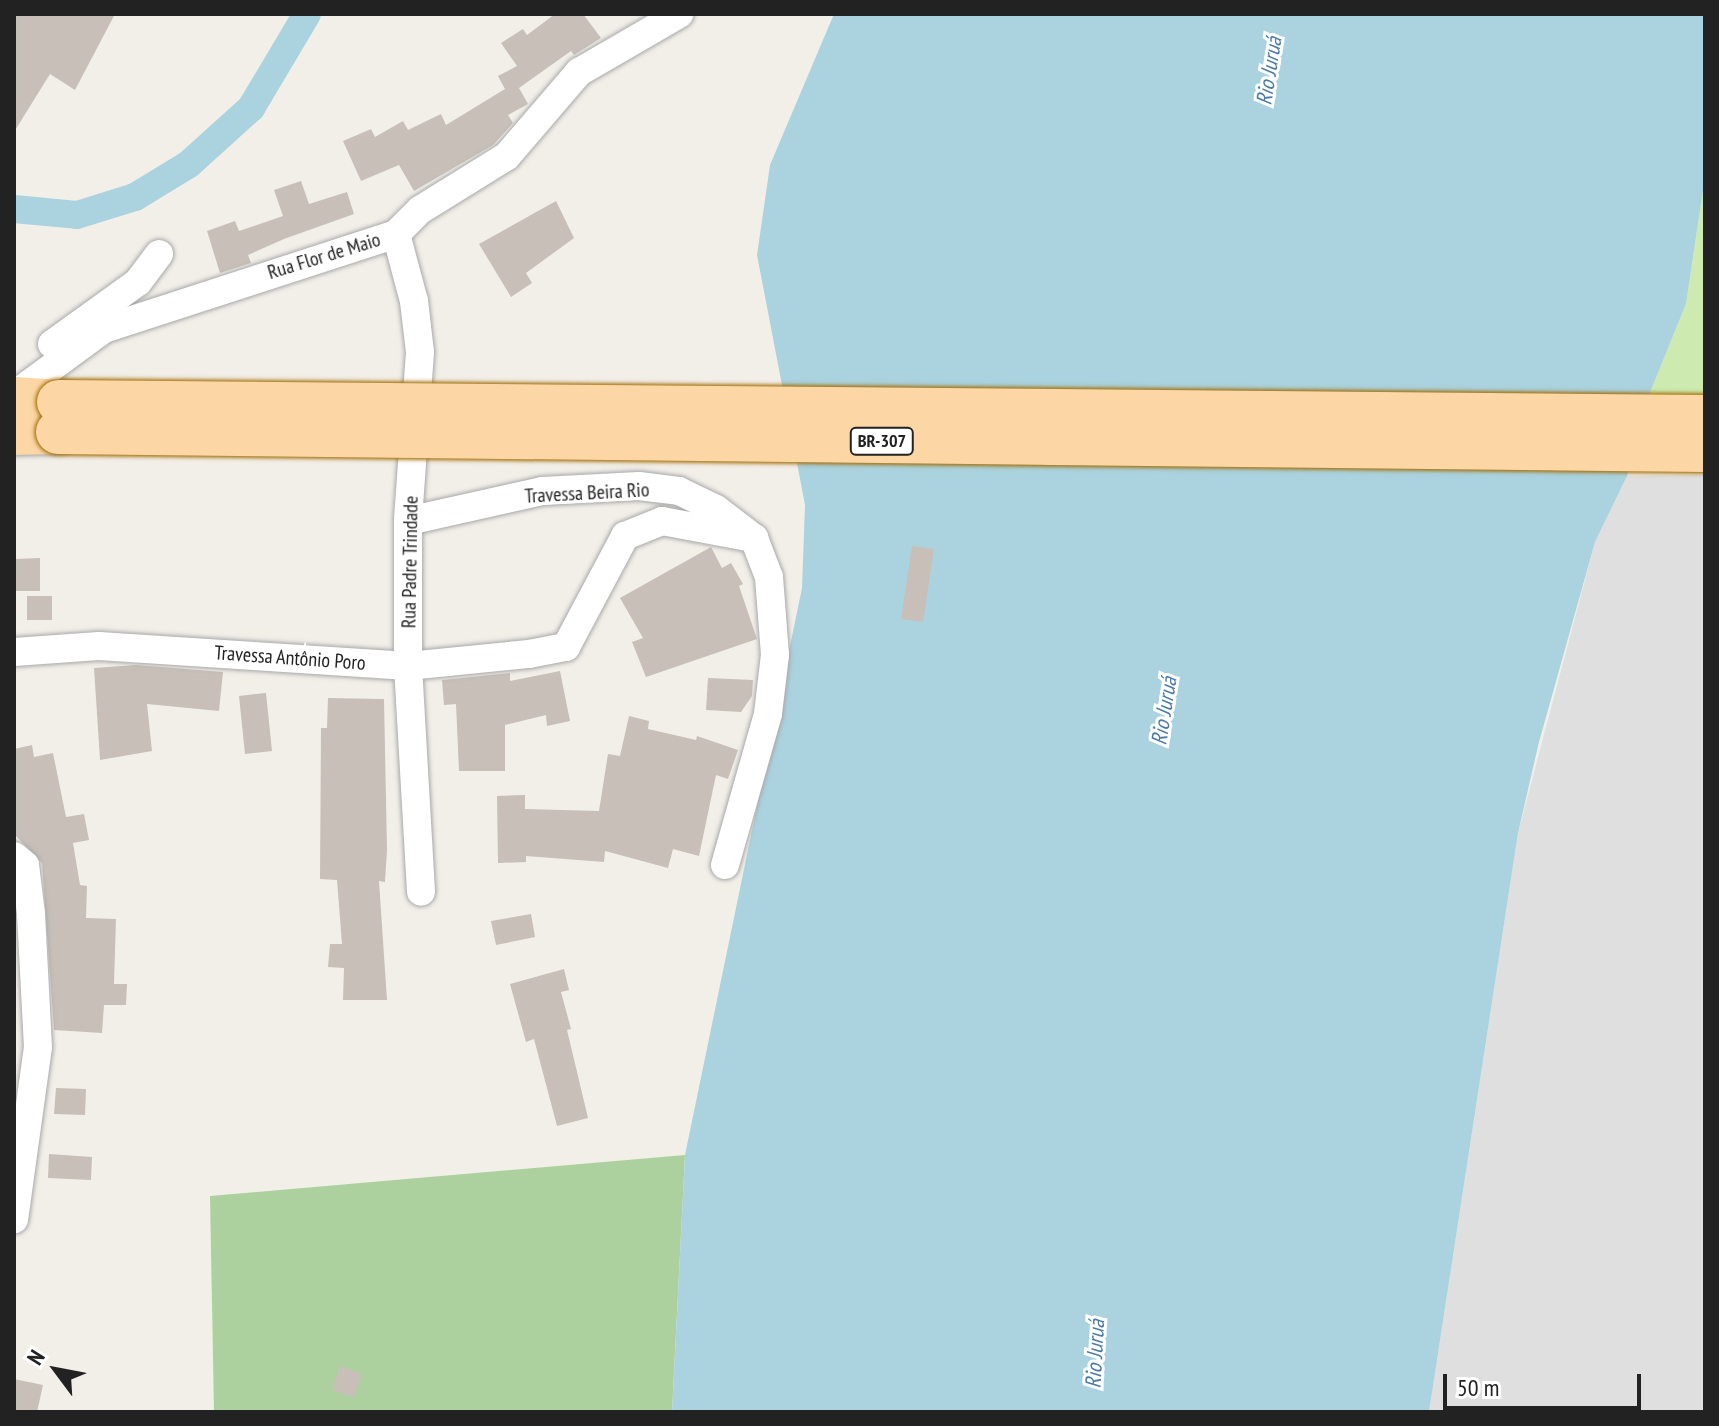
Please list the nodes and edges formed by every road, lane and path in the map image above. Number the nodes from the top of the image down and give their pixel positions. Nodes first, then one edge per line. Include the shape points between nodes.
1 (679, 14) edge
2 (396, 234) junction
3 (159, 254) dead end
4 (36, 401) edge
5 (1705, 417) edge
6 (14, 433) edge
7 (1705, 450) edge
8 (408, 521) junction
9 (754, 538) junction
10 (14, 652) edge
11 (408, 666) junction
12 (14, 856) edge
13 (725, 865) dead end
14 (421, 892) dead end
15 (14, 1219) edge

1 - 2 street, Rua Flor de Maio via 579,72 507,156 420,210
2 - 4 street, Rua Flor de Maio via 104,329
2 - 8 street, Rua Padre Trindade via 414,301 420,352
3 - 4 street via 138,282 48,347
4 - 5 main road, BR-307, bridge
4 - 6 main road, BR-307
4 - 7 main road, BR-307, bridge
8 - 9 street, Travessa Beira Rio via 542,491 639,486 679,491 716,509
8 - 11 street, Rua Padre Trindade
9 - 11 street, Travessa Antônio Poro via 662,521 625,536 566,647
9 - 13 street via 769,577 775,655 768,714
10 - 11 street, Travessa Antônio Poro via 99,646
11 - 14 street, Rua Padre Trindade
12 - 15 street via 25,865 38,1047

